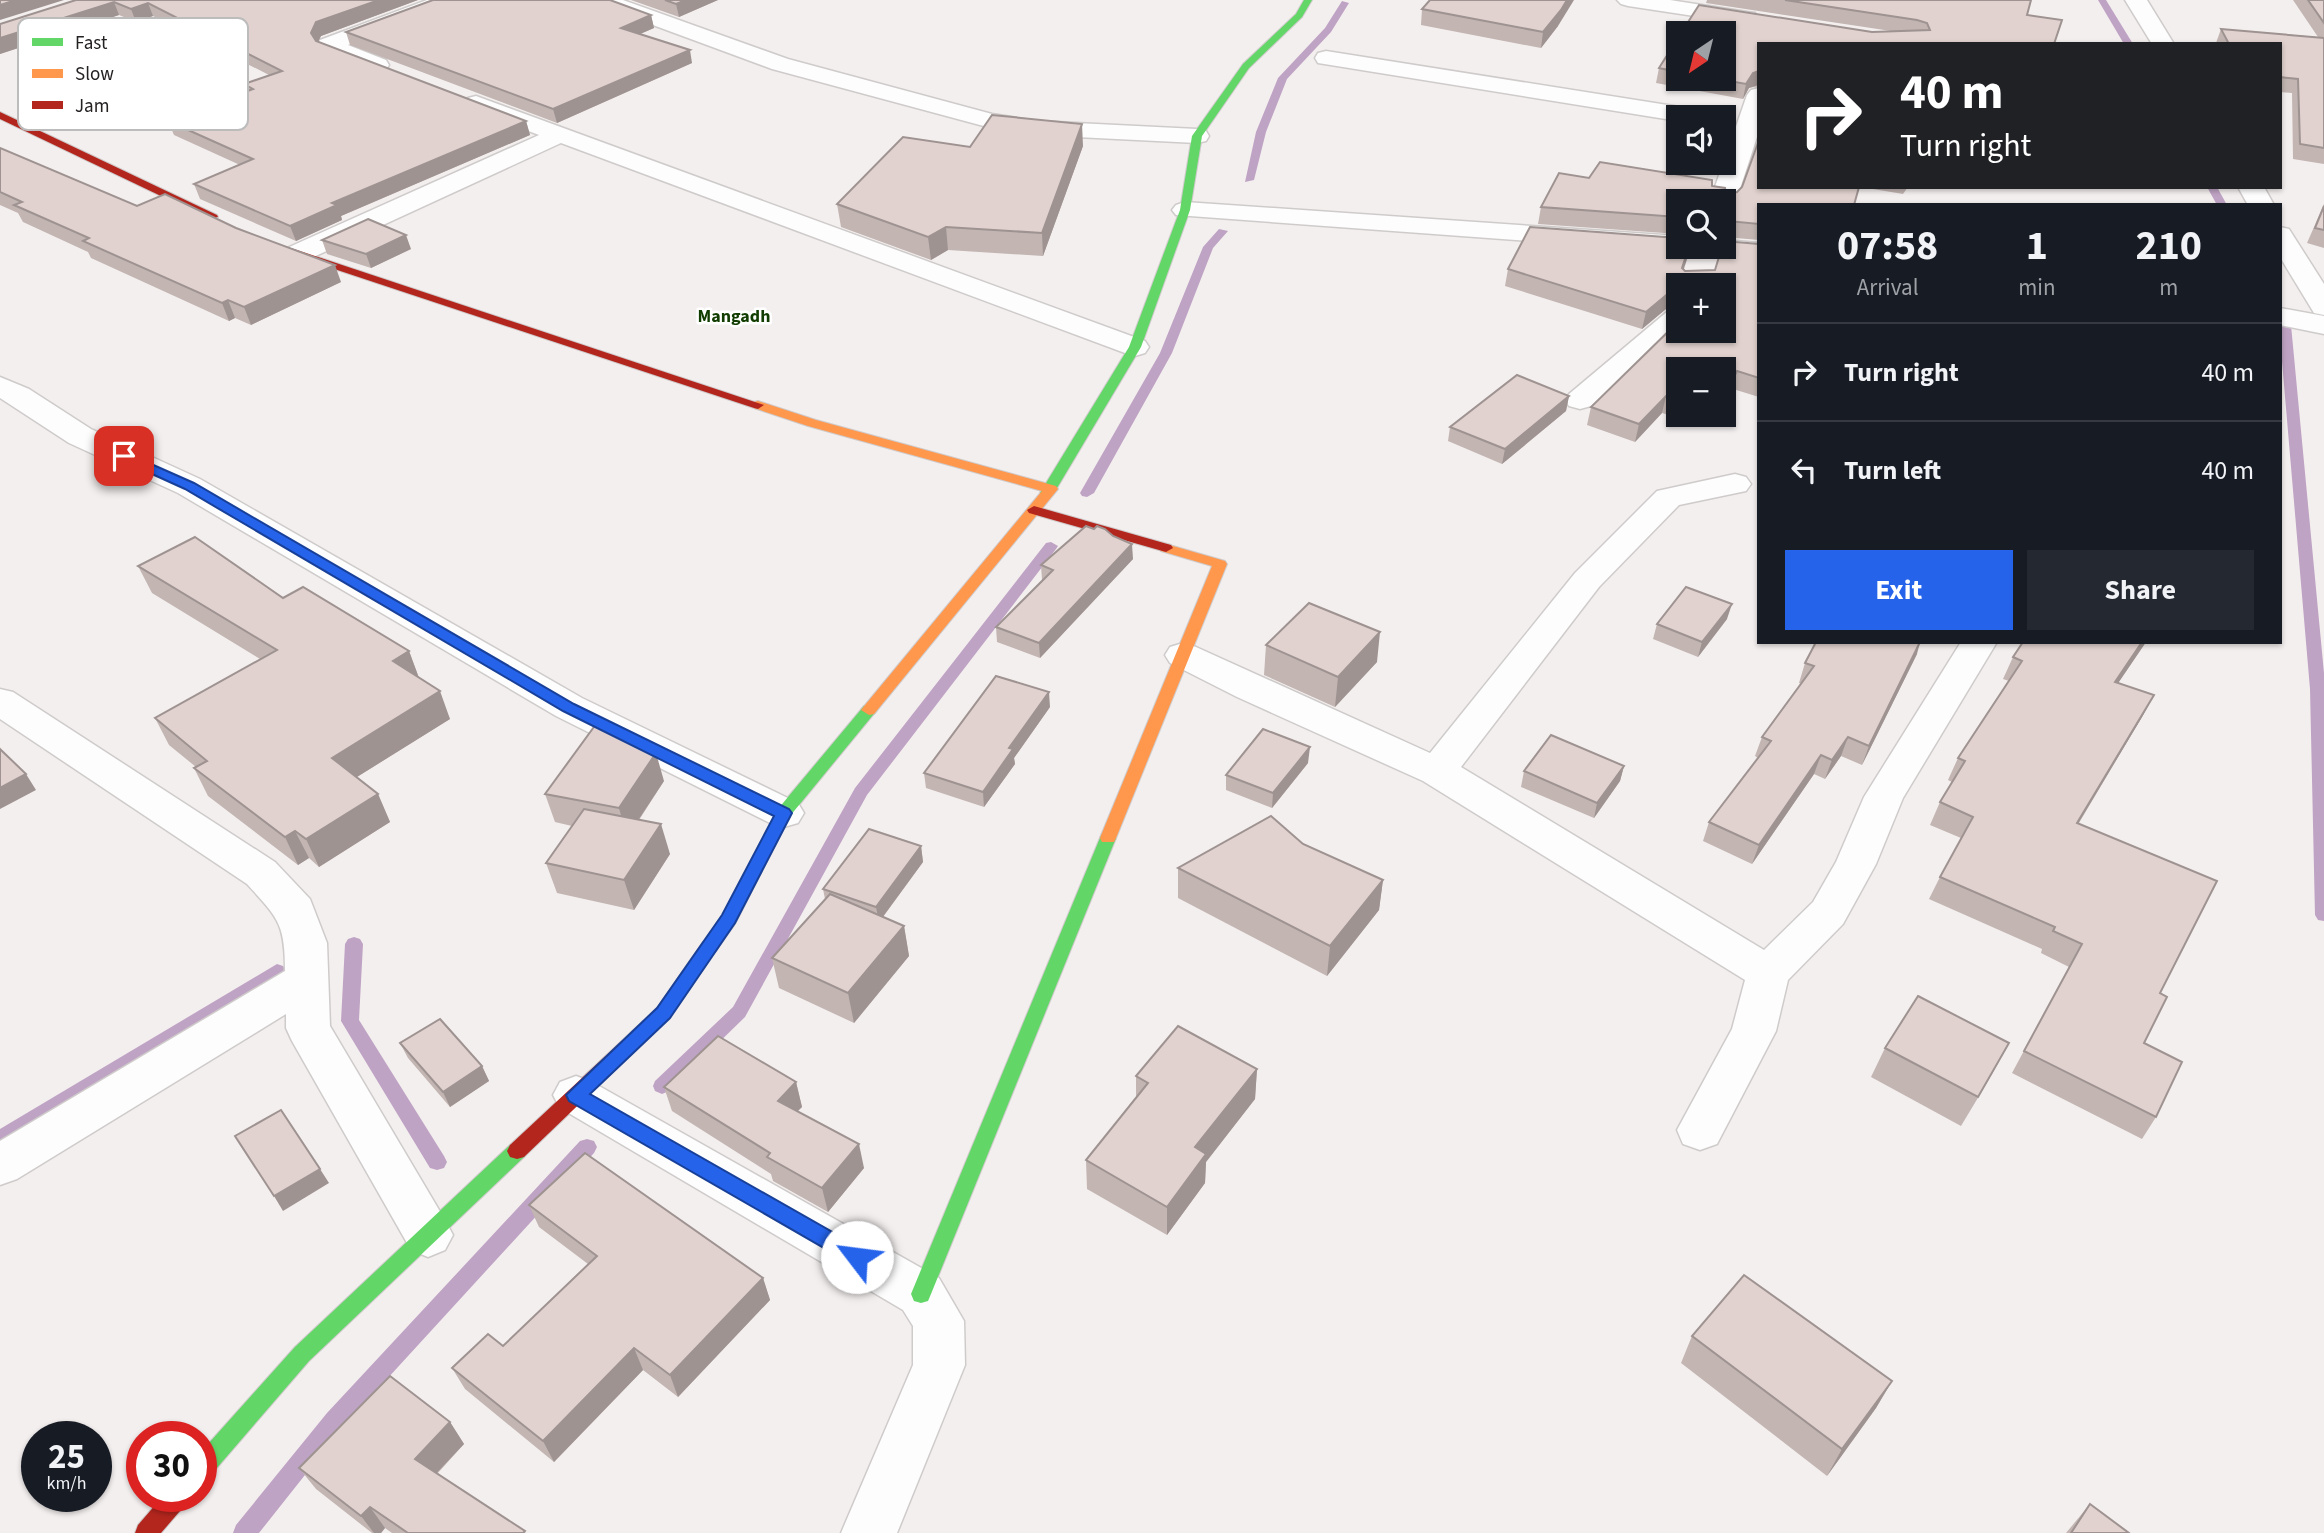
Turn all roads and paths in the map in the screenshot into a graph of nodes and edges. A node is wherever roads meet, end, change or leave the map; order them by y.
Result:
1 (446, 0) edge
2 (603, 0) edge
3 (1308, 0) edge
4 (1628, 0) edge
5 (2136, 0) edge
6 (1772, 22) edge
7 (2162, 42) edge
8 (1326, 58) dead end
9 (405, 76) edge
10 (456, 96) edge
11 (1757, 97) edge
12 (1666, 112) edge
13 (0, 115) edge
14 (1736, 123) edge
15 (18, 124) edge
16 (31, 130) edge
17 (558, 135) junction
18 (1198, 136) junction
19 (1185, 210) junction
20 (229, 225) edge
21 (2282, 239) edge
22 (1666, 243) edge
23 (1736, 249) edge
24 (286, 250) joint
25 (1757, 251) edge
26 (2324, 307) edge
27 (2282, 316) edge
28 (2324, 325) edge
29 (1666, 327) edge
30 (1135, 347) junction
31 (0, 386) edge
32 (1580, 400) dead end
33 (1735, 484) dead end
34 (1051, 489) junction
35 (1034, 510) junction
36 (1978, 644) edge
37 (1183, 655) junction
38 (0, 701) edge
39 (1437, 771) junction
40 (784, 813) junction
41 (1768, 973) junction
42 (306, 980) junction
43 (576, 1095) junction
44 (1700, 1130) dead end
45 (0, 1165) edge
46 (428, 1235) junction
47 (921, 1294) junction
48 (217, 1451) edge
49 (164, 1512) edge
50 (146, 1533) edge
51 (869, 1533) edge

1 - 9 street
2 - 18 street
3 - 18 street
4 - 6 street
5 - 7 street
8 - 12 street
10 - 17 street
11 - 14 street
13 - 15 street
16 - 20 street
17 - 24 street
17 - 30 street
18 - 19 street
19 - 22 street
19 - 30 street
21 - 26 street
23 - 25 street
24 - 34 street
27 - 28 street
29 - 32 street
30 - 34 street
31 - 40 street
33 - 39 street
34 - 35 street
35 - 37 street
35 - 40 street
36 - 41 street
37 - 39 street
37 - 47 street
38 - 42 street
39 - 41 street
40 - 43 street
41 - 44 street
42 - 45 street
42 - 46 street
43 - 46 street
43 - 47 street
46 - 48 street
47 - 51 street
49 - 50 street

